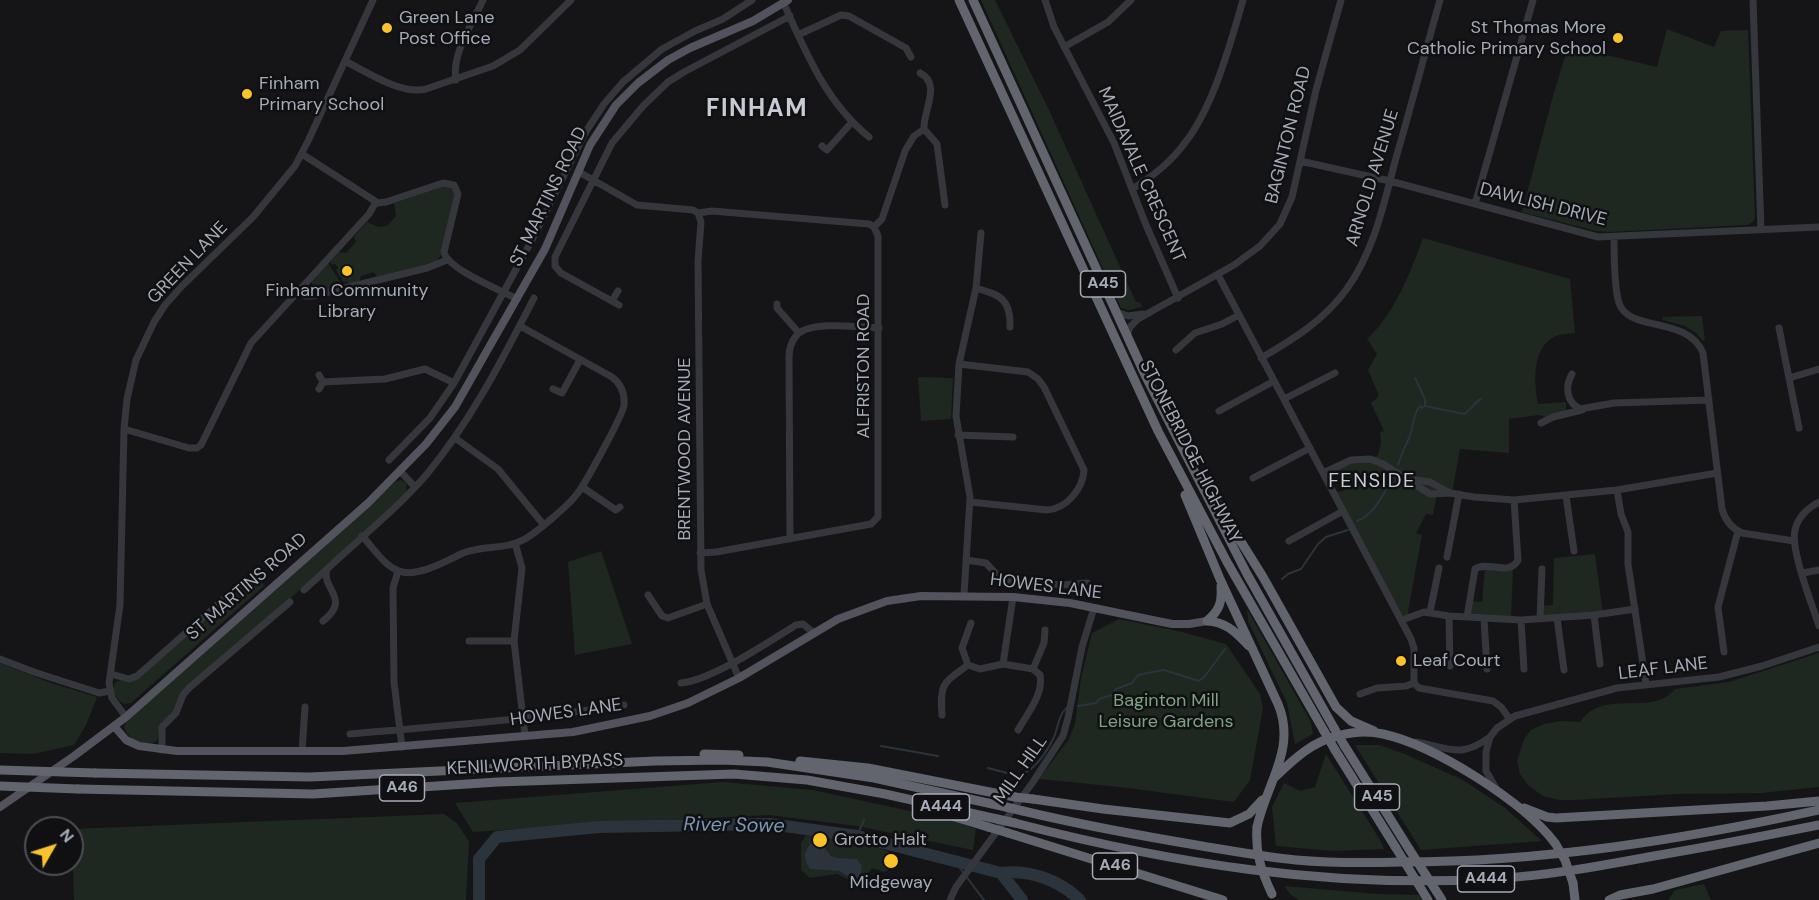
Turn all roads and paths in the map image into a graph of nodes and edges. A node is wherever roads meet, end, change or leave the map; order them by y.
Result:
1 (373, 0) edge
2 (483, 0) edge
3 (571, 0) edge
4 (752, 0) edge
5 (959, 0) edge
6 (973, 0) edge
7 (1045, 0) edge
8 (1131, 0) edge
9 (1243, 0) edge
10 (1341, 0) edge
11 (1440, 0) edge
12 (1533, 0) edge
13 (1752, 0) edge
14 (786, 2) edge
15 (790, 16) junction
16 (798, 35) junction
17 (1064, 47) junction
18 (911, 57) dead end
19 (345, 61) junction
20 (920, 73) dead end
21 (456, 80) junction
22 (852, 122) junction
23 (924, 129) junction
24 (869, 137) dead end
25 (822, 146) dead end
26 (302, 154) junction
27 (1300, 161) junction
28 (579, 172) junction
29 (594, 181) junction
30 (1390, 181) junction
31 (1132, 189) junction
32 (376, 202) junction
33 (1475, 204) junction
34 (945, 205) dead end
35 (698, 213) junction
36 (874, 227) junction
37 (1819, 227) edge
38 (1761, 230) junction
39 (981, 233) dead end
40 (1614, 237) junction
41 (447, 260) junction
42 (1218, 275) junction
43 (976, 288) junction
44 (299, 291) junction
45 (618, 291) dead end
46 (504, 292) junction
47 (517, 298) junction
48 (534, 298) dead end
49 (1179, 298) junction
50 (777, 304) dead end
51 (1115, 311) junction
52 (1146, 313) junction
53 (1239, 315) junction
54 (520, 326) junction
55 (1010, 327) dead end
56 (879, 328) junction
57 (1779, 328) dead end
58 (799, 333) junction
59 (1127, 336) junction
60 (1176, 350) dead end
61 (1262, 358) junction
62 (580, 360) junction
63 (959, 364) junction
64 (1819, 369) edge
65 (1335, 373) dead end
66 (1572, 374) dead end
67 (319, 375) dead end
68 (1789, 378) junction
69 (1274, 381) junction
70 (454, 383) junction
71 (553, 389) dead end
72 (1284, 399) junction
73 (1709, 400) junction
74 (1582, 410) junction
75 (1219, 411) dead end
76 (1541, 423) dead end
77 (1799, 428) dead end
78 (124, 429) junction
79 (958, 435) junction
80 (1013, 437) dead end
81 (455, 438) junction
82 (1310, 448) junction
83 (389, 460) dead end
84 (1177, 467) junction
85 (400, 471) junction
86 (1195, 473) junction
87 (1323, 473) junction
88 (1718, 473) junction
89 (1253, 478) dead end
90 (1409, 479) junction
91 (415, 487) junction
92 (582, 487) junction
93 (1617, 490) junction
94 (1456, 494) junction
95 (1566, 496) junction
96 (1515, 500) junction
97 (970, 502) junction
98 (1819, 502) edge
99 (620, 507) dead end
100 (1343, 511) junction
101 (543, 524) junction
102 (1738, 531) junction
103 (362, 537) junction
104 (790, 539) junction
105 (1289, 541) dead end
106 (1794, 541) junction
107 (515, 543) junction
108 (1574, 550) dead end
109 (700, 553) junction
110 (1447, 557) dead end
111 (966, 560) junction
112 (1439, 568) dead end
113 (327, 569) junction
114 (1542, 569) dead end
115 (1819, 570) edge
116 (398, 571) junction
117 (1803, 573) junction
118 (1220, 579) junction
119 (243, 583) dead end
120 (1087, 583) dead end
121 (304, 590) dead end
122 (648, 595) dead end
123 (964, 595) junction
124 (1012, 597) junction
125 (291, 602) dead end
126 (708, 604) junction
127 (1094, 608) junction
128 (1635, 609) junction
129 (1430, 612) junction
130 (1594, 615) junction
131 (1449, 616) junction
132 (1467, 617) junction
133 (1557, 618) junction
134 (1484, 619) junction
135 (1540, 619) junction
136 (1402, 620) junction
137 (1521, 620) junction
138 (323, 621) dead end
139 (1207, 621) junction
140 (971, 623) dead end
141 (1819, 626) edge
142 (1045, 630) dead end
143 (813, 633) junction
144 (466, 641) dead end
145 (514, 641) junction
146 (1819, 646) edge
147 (1255, 652) junction
148 (1724, 652) dead end
149 (0, 659) edge
150 (731, 663) junction
151 (1003, 664) junction
152 (1600, 664) dead end
153 (968, 665) junction
154 (1450, 666) dead end
155 (1034, 669) junction
156 (1487, 669) dead end
157 (1524, 669) dead end
158 (1564, 669) dead end
159 (111, 674) junction
160 (739, 678) junction
161 (681, 683) dead end
162 (1414, 683) junction
163 (1646, 684) junction
164 (110, 691) junction
165 (1360, 694) dead end
166 (624, 705) dead end
167 (305, 706) dead end
168 (942, 715) dead end
169 (126, 717) junction
170 (523, 718) junction
171 (1509, 718) junction
172 (114, 726) junction
173 (400, 729) junction
174 (1018, 730) dead end
175 (1378, 733) junction
176 (350, 734) dead end
177 (525, 736) junction
178 (1490, 737) junction
179 (1405, 740) junction
180 (402, 747) junction
181 (1340, 748) junction
182 (162, 750) junction
183 (302, 752) junction
184 (655, 761) junction
185 (0, 770) edge
186 (1272, 780) junction
187 (0, 786) edge
188 (885, 794) junction
189 (946, 794) joint
190 (1500, 795) junction
191 (1266, 796) junction
192 (1819, 801) edge
193 (1011, 802) junction
194 (1511, 802) junction
195 (1029, 805) junction
196 (0, 807) edge
197 (1819, 810) edge
198 (1819, 825) edge
199 (1819, 843) edge
200 (1274, 897) edge
201 (1627, 897) edge
202 (1577, 898) edge
203 (950, 900) edge
204 (1222, 900) edge
205 (1428, 900) edge
206 (1442, 900) edge
207 (1609, 900) edge

1 - 19 street, GREEN LANE
2 - 21 street
3 - 21 street
4 - 46 street, ST MARTINS ROAD
5 - 84 highway, STONEBRIDGE HIGHWAY / A45
6 - 51 highway, STONEBRIDGE HIGHWAY / A45
7 - 17 street, MAIDAVALE CRESCENT
8 - 17 street
9 - 31 street
10 - 27 street, BAGINTON ROAD
11 - 30 street, ARNOLD AVENUE
12 - 33 street
13 - 38 street
14 - 15 street
14 - 28 main road, ST MARTINS ROAD
15 - 16 street
15 - 29 street, ST MARTINS ROAD
16 - 18 street
16 - 22 street
17 - 31 street, MAIDAVALE CRESCENT
19 - 21 street
19 - 26 street, GREEN LANE
20 - 23 street
22 - 24 street
22 - 25 street
23 - 34 street
23 - 36 street
26 - 32 street
26 - 78 street, GREEN LANE
27 - 30 street, DAWLISH DRIVE
27 - 42 street, BAGINTON ROAD
28 - 29 street
28 - 47 main road, ST MARTINS ROAD
29 - 35 street
29 - 45 street, ST MARTINS ROAD
30 - 33 street, DAWLISH DRIVE
30 - 61 street, ARNOLD AVENUE
31 - 49 street, MAIDAVALE CRESCENT
32 - 41 street
32 - 44 street
33 - 40 street, DAWLISH DRIVE
35 - 36 street
35 - 109 street, BRENTWOOD AVENUE
36 - 56 street, ALFRISTON ROAD
37 - 38 street, DAWLISH DRIVE
38 - 40 street, DAWLISH DRIVE
39 - 43 street
40 - 73 street
41 - 44 street
41 - 46 street
42 - 49 street, BAGINTON ROAD
42 - 53 street
43 - 55 street
43 - 63 street
44 - 78 street
46 - 47 street
46 - 70 street, ST MARTINS ROAD
47 - 85 main road, ST MARTINS ROAD
48 - 54 street
49 - 52 street, BAGINTON ROAD
50 - 58 street
51 - 52 street, BAGINTON ROAD
51 - 59 highway, STONEBRIDGE HIGHWAY / A45
52 - 59 street, BAGINTON ROAD
53 - 60 street
53 - 61 street
54 - 62 street
54 - 81 street
56 - 58 street
56 - 104 street, ALFRISTON ROAD
57 - 68 street
58 - 104 street
59 - 86 highway, STONEBRIDGE HIGHWAY / A45
61 - 69 street
62 - 71 street
62 - 92 street
63 - 79 street
63 - 97 street
64 - 68 street
65 - 72 street
66 - 74 street
67 - 70 street
68 - 77 street
69 - 72 street
69 - 75 street
70 - 83 street, ST MARTINS ROAD
72 - 82 street
73 - 74 street
73 - 88 street
74 - 76 street
78 - 159 street, GREEN LANE
79 - 80 street
79 - 97 street
81 - 91 street
81 - 101 street
82 - 87 street
82 - 89 street
84 - 118 highway, A45
84 - 181 highway, STONEBRIDGE HIGHWAY / A45, bridge
85 - 91 street
85 - 169 main road, ST MARTINS ROAD
86 - 175 highway
86 - 181 highway, STONEBRIDGE HIGHWAY / A45, bridge
87 - 90 street
87 - 100 street
88 - 93 street
88 - 102 street
90 - 94 street
90 - 94 street
91 - 103 street
92 - 99 street
92 - 101 street
93 - 95 street
93 - 128 street
94 - 96 street
94 - 110 street
95 - 96 street
95 - 108 street
96 - 132 street
97 - 111 street
98 - 106 street
100 - 105 street
100 - 136 street
101 - 107 street
102 - 106 street
102 - 148 street
103 - 113 street
103 - 116 street
104 - 109 street, ALFRISTON ROAD
106 - 117 street
107 - 116 street
107 - 145 street
109 - 126 street, BRENTWOOD AVENUE
111 - 120 street
111 - 123 street
112 - 129 street
113 - 121 street
113 - 138 street
114 - 135 street
115 - 117 street
116 - 173 street
117 - 141 street
118 - 139 highway
118 - 147 highway, A45
119 - 159 street
122 - 126 street
123 - 124 main road, HOWES LANE
123 - 143 main road, HOWES LANE
124 - 127 main road, HOWES LANE
124 - 151 street
125 - 182 street
126 - 150 street, BRENTWOOD AVENUE
127 - 139 main road, HOWES LANE
127 - 203 street, MILL HILL
128 - 130 street
128 - 163 street
129 - 131 street
129 - 136 street
130 - 133 street
130 - 152 street
131 - 132 street
131 - 154 street
132 - 134 street
133 - 135 street
133 - 158 street
134 - 137 street
134 - 156 street
135 - 137 street
136 - 162 street
137 - 157 street
139 - 147 highway
140 - 153 street
142 - 155 street
143 - 150 street
143 - 160 main road, HOWES LANE
144 - 145 street
145 - 170 street
146 - 163 street, LEAF LANE
147 - 186 highway, A45
149 - 164 street
150 - 160 street, BRENTWOOD AVENUE
150 - 161 street
151 - 153 street
151 - 155 street
153 - 168 street
155 - 174 street
159 - 164 street, GREEN LANE
160 - 177 main road, HOWES LANE
162 - 165 street
162 - 171 street
163 - 171 street, LEAF LANE
164 - 169 street
166 - 170 street, HOWES LANE
167 - 183 street
169 - 172 main road, ST MARTINS ROAD
170 - 173 street, HOWES LANE
170 - 177 street
171 - 178 street, LEAF LANE
172 - 182 main road, HOWES LANE
172 - 196 main road, ST MARTINS ROAD
173 - 176 street, HOWES LANE
173 - 180 street
175 - 179 highway
175 - 186 highway
177 - 180 main road, HOWES LANE
178 - 179 street, LEAF LANE
178 - 190 street
179 - 190 highway
180 - 183 main road, HOWES LANE
181 - 205 highway, STONEBRIDGE HIGHWAY / A45, bridge
181 - 206 highway, STONEBRIDGE HIGHWAY / A45, bridge
182 - 183 main road, HOWES LANE
184 - 185 highway, KENILWORTH BYPASS / A46, bridge
184 - 189 highway, A46
184 - 193 highway, A46
186 - 191 highway
187 - 188 highway, KENILWORTH BYPASS / A46, bridge
188 - 198 highway, A444, bridge
188 - 204 highway, A46, bridge
189 - 193 highway, A444
190 - 194 highway
191 - 195 highway, A46
191 - 200 highway, bridge
192 - 194 highway
193 - 195 highway, A444, bridge
193 - 195 highway, A46, bridge
194 - 202 highway, bridge
195 - 197 highway, A444
199 - 201 highway
201 - 207 highway

